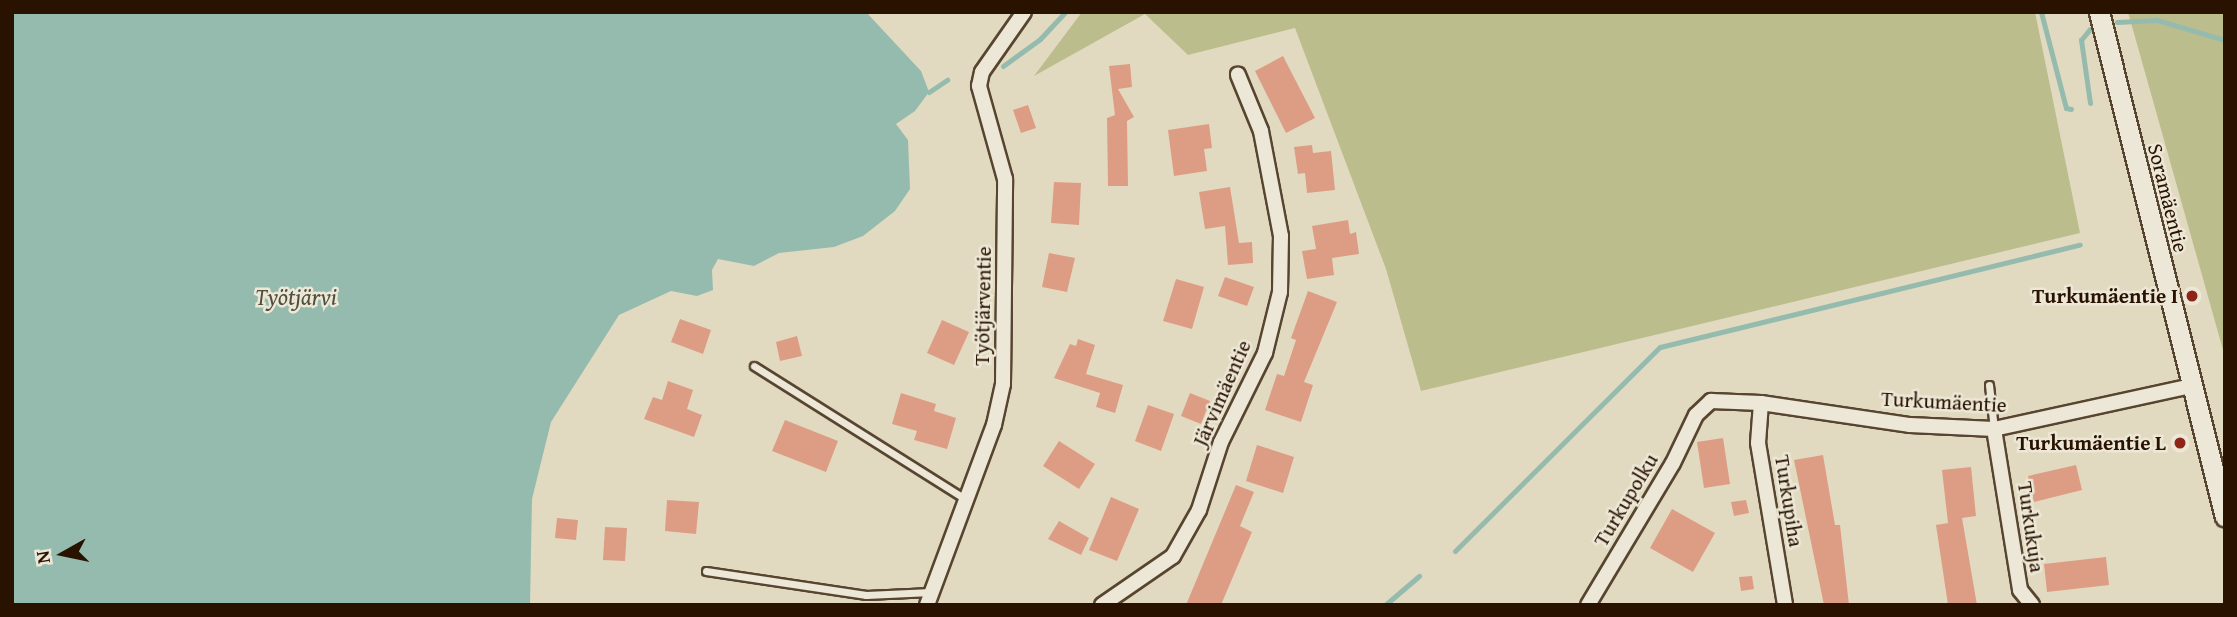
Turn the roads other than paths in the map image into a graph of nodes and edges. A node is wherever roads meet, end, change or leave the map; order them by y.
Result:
1 (1024, 12) edge
2 (2099, 12) edge
3 (1238, 75) dead end
4 (754, 366) dead end
5 (1989, 385) dead end
6 (2192, 386) junction
7 (1761, 403) junction
8 (1696, 415) joint
9 (1994, 429) junction
10 (968, 500) junction
11 (2225, 517) edge
12 (706, 570) dead end
13 (2020, 590) junction
14 (930, 598) edge
15 (1102, 605) edge
16 (1588, 605) edge
17 (1785, 605) edge
18 (2011, 605) edge
19 (2032, 605) edge

1 - 10 street, Työtjärventie
2 - 6 street, Soramäentie
3 - 15 street, Järvimäentie
4 - 10 lane
5 - 9 lane
6 - 9 street, Turkumäentie
6 - 11 street, Soramäentie
7 - 8 street, Turkumäentie
7 - 9 street, Turkumäentie
7 - 17 street, Turkupiha
8 - 16 street, Turkupolku
9 - 13 street, Turkukuja
10 - 14 street, Työtjärventie
12 - 14 lane
13 - 18 street, Turkukuja
13 - 19 street, Turkukuja

